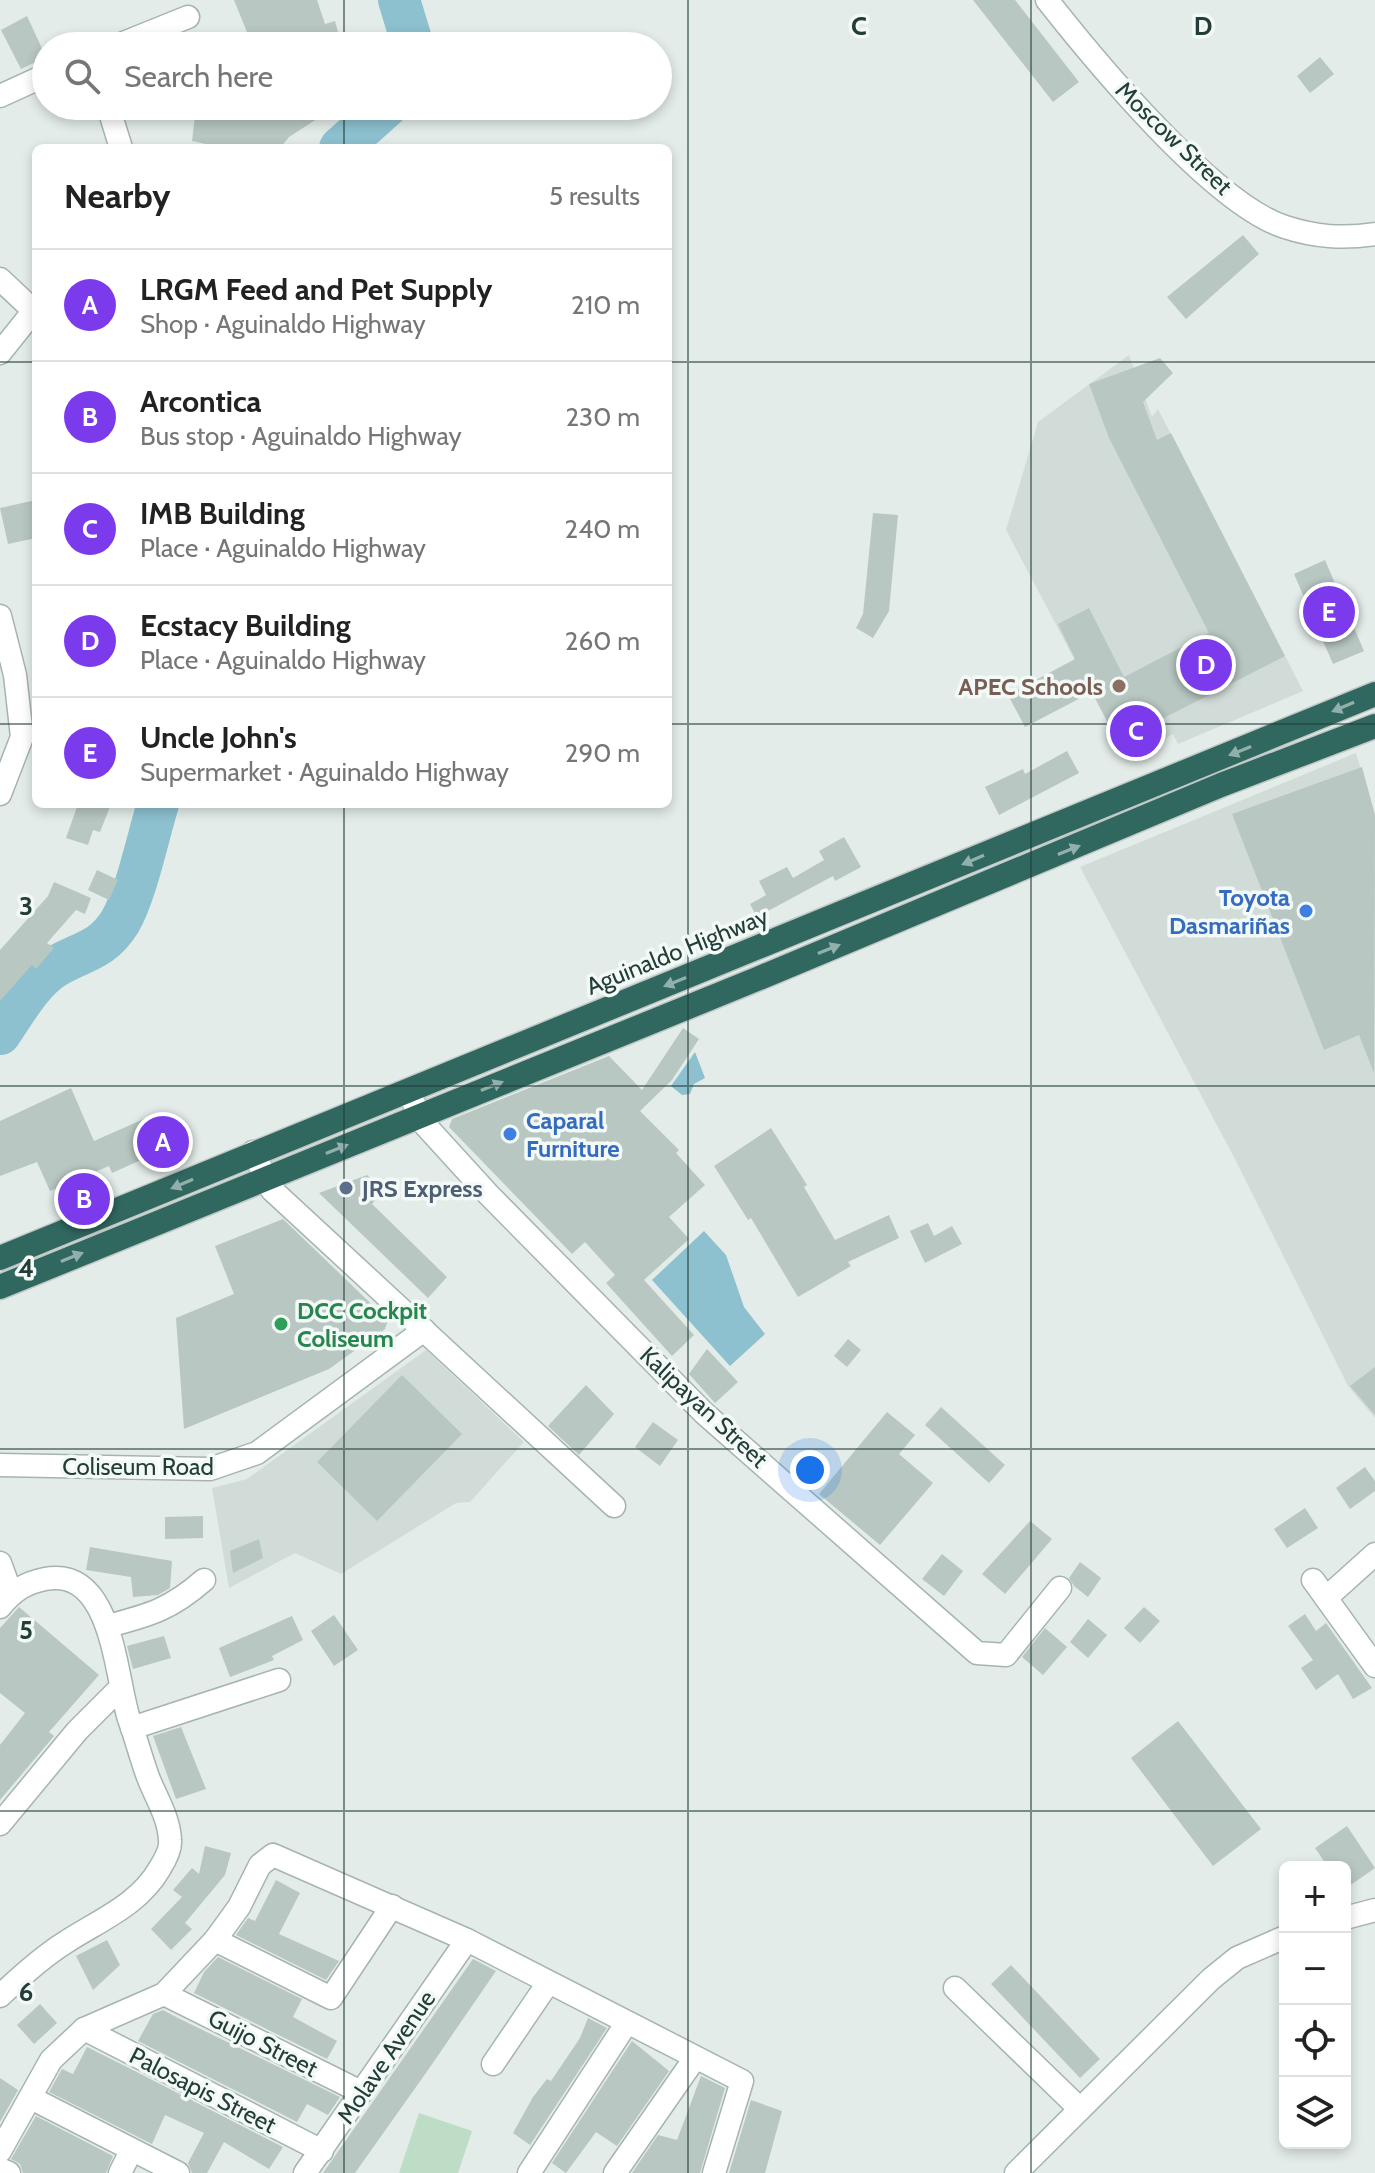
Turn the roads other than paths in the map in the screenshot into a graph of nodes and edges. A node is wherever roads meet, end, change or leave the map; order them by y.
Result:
1 (1047, 0) edge
2 (188, 17) dead end
3 (151, 32) edge
4 (32, 81) edge
5 (0, 96) edge
6 (112, 120) edge
7 (120, 144) edge
8 (1375, 234) edge
9 (0, 279) edge
10 (32, 307) edge
11 (32, 314) edge
12 (0, 353) edge
13 (0, 616) edge
14 (1375, 694) edge
15 (1375, 726) edge
16 (0, 794) edge
17 (408, 1092) junction
18 (420, 1115) junction
19 (253, 1152) junction
20 (264, 1179) junction
21 (0, 1258) edge
22 (0, 1287) edge
23 (424, 1330) junction
24 (0, 1465) edge
25 (614, 1506) dead end
26 (1375, 1554) edge
27 (0, 1563) edge
28 (204, 1580) dead end
29 (1060, 1588) dead end
30 (5, 1600) edge
31 (108, 1626) junction
32 (1375, 1666) edge
33 (279, 1680) dead end
34 (119, 1689) junction
35 (132, 1728) junction
36 (0, 1824) edge
37 (392, 1906) junction
38 (1375, 1910) edge
39 (1351, 1916) edge
40 (215, 1940) junction
41 (467, 1940) junction
42 (1279, 1940) edge
43 (548, 1983) junction
44 (955, 1988) dead end
45 (164, 1994) junction
46 (0, 1996) edge
47 (626, 2024) junction
48 (84, 2029) junction
49 (695, 2058) junction
50 (493, 2064) dead end
51 (361, 2092) junction
52 (31, 2098) junction
53 (1080, 2109) junction
54 (0, 2151) edge
55 (131, 2151) junction
56 (322, 2151) junction
57 (0, 2169) edge
58 (9, 2173) edge
59 (120, 2173) edge
60 (178, 2173) edge
61 (305, 2173) edge
62 (529, 2173) edge
63 (615, 2173) edge
64 (714, 2173) edge
65 (1016, 2173) edge

1 - 8 street, Moscow Street
2 - 3 street
4 - 5 street
6 - 7 street
9 - 10 street
11 - 12 street
13 - 16 street
14 -> 17 highway, Aguinaldo Highway
18 -> 15 highway
17 - 18 street, Kalipayan Street
17 - 19 highway, Aguinaldo Highway
20 -> 18 highway
18 - 29 street, Kalipayan Street
19 - 20 street
19 -> 21 highway, Aguinaldo Highway
22 -> 20 highway
20 - 23 street
23 - 24 street, Coliseum Road
23 - 25 street
26 - 32 street
27 - 30 street
28 - 31 street
30 - 31 street
31 - 34 street
33 - 35 street
34 - 35 street
34 - 36 street
35 - 46 street
37 - 40 street
37 - 40 street
37 - 41 street
38 - 39 street
40 - 45 street
41 - 43 street
41 - 51 street, Molave Avenue
42 - 53 street
43 - 47 street
43 - 50 street
44 - 53 street
45 - 48 street
45 - 51 street, Guijo Street
47 - 49 street
47 - 62 street
48 - 52 street
48 - 56 street, Palosapis Street
49 - 63 street
49 - 64 street
51 - 56 street, Molave Avenue
52 - 54 street
52 - 55 street
53 - 65 street
55 - 59 street
55 - 60 street
56 - 61 street, Molave Avenue
57 - 58 street

